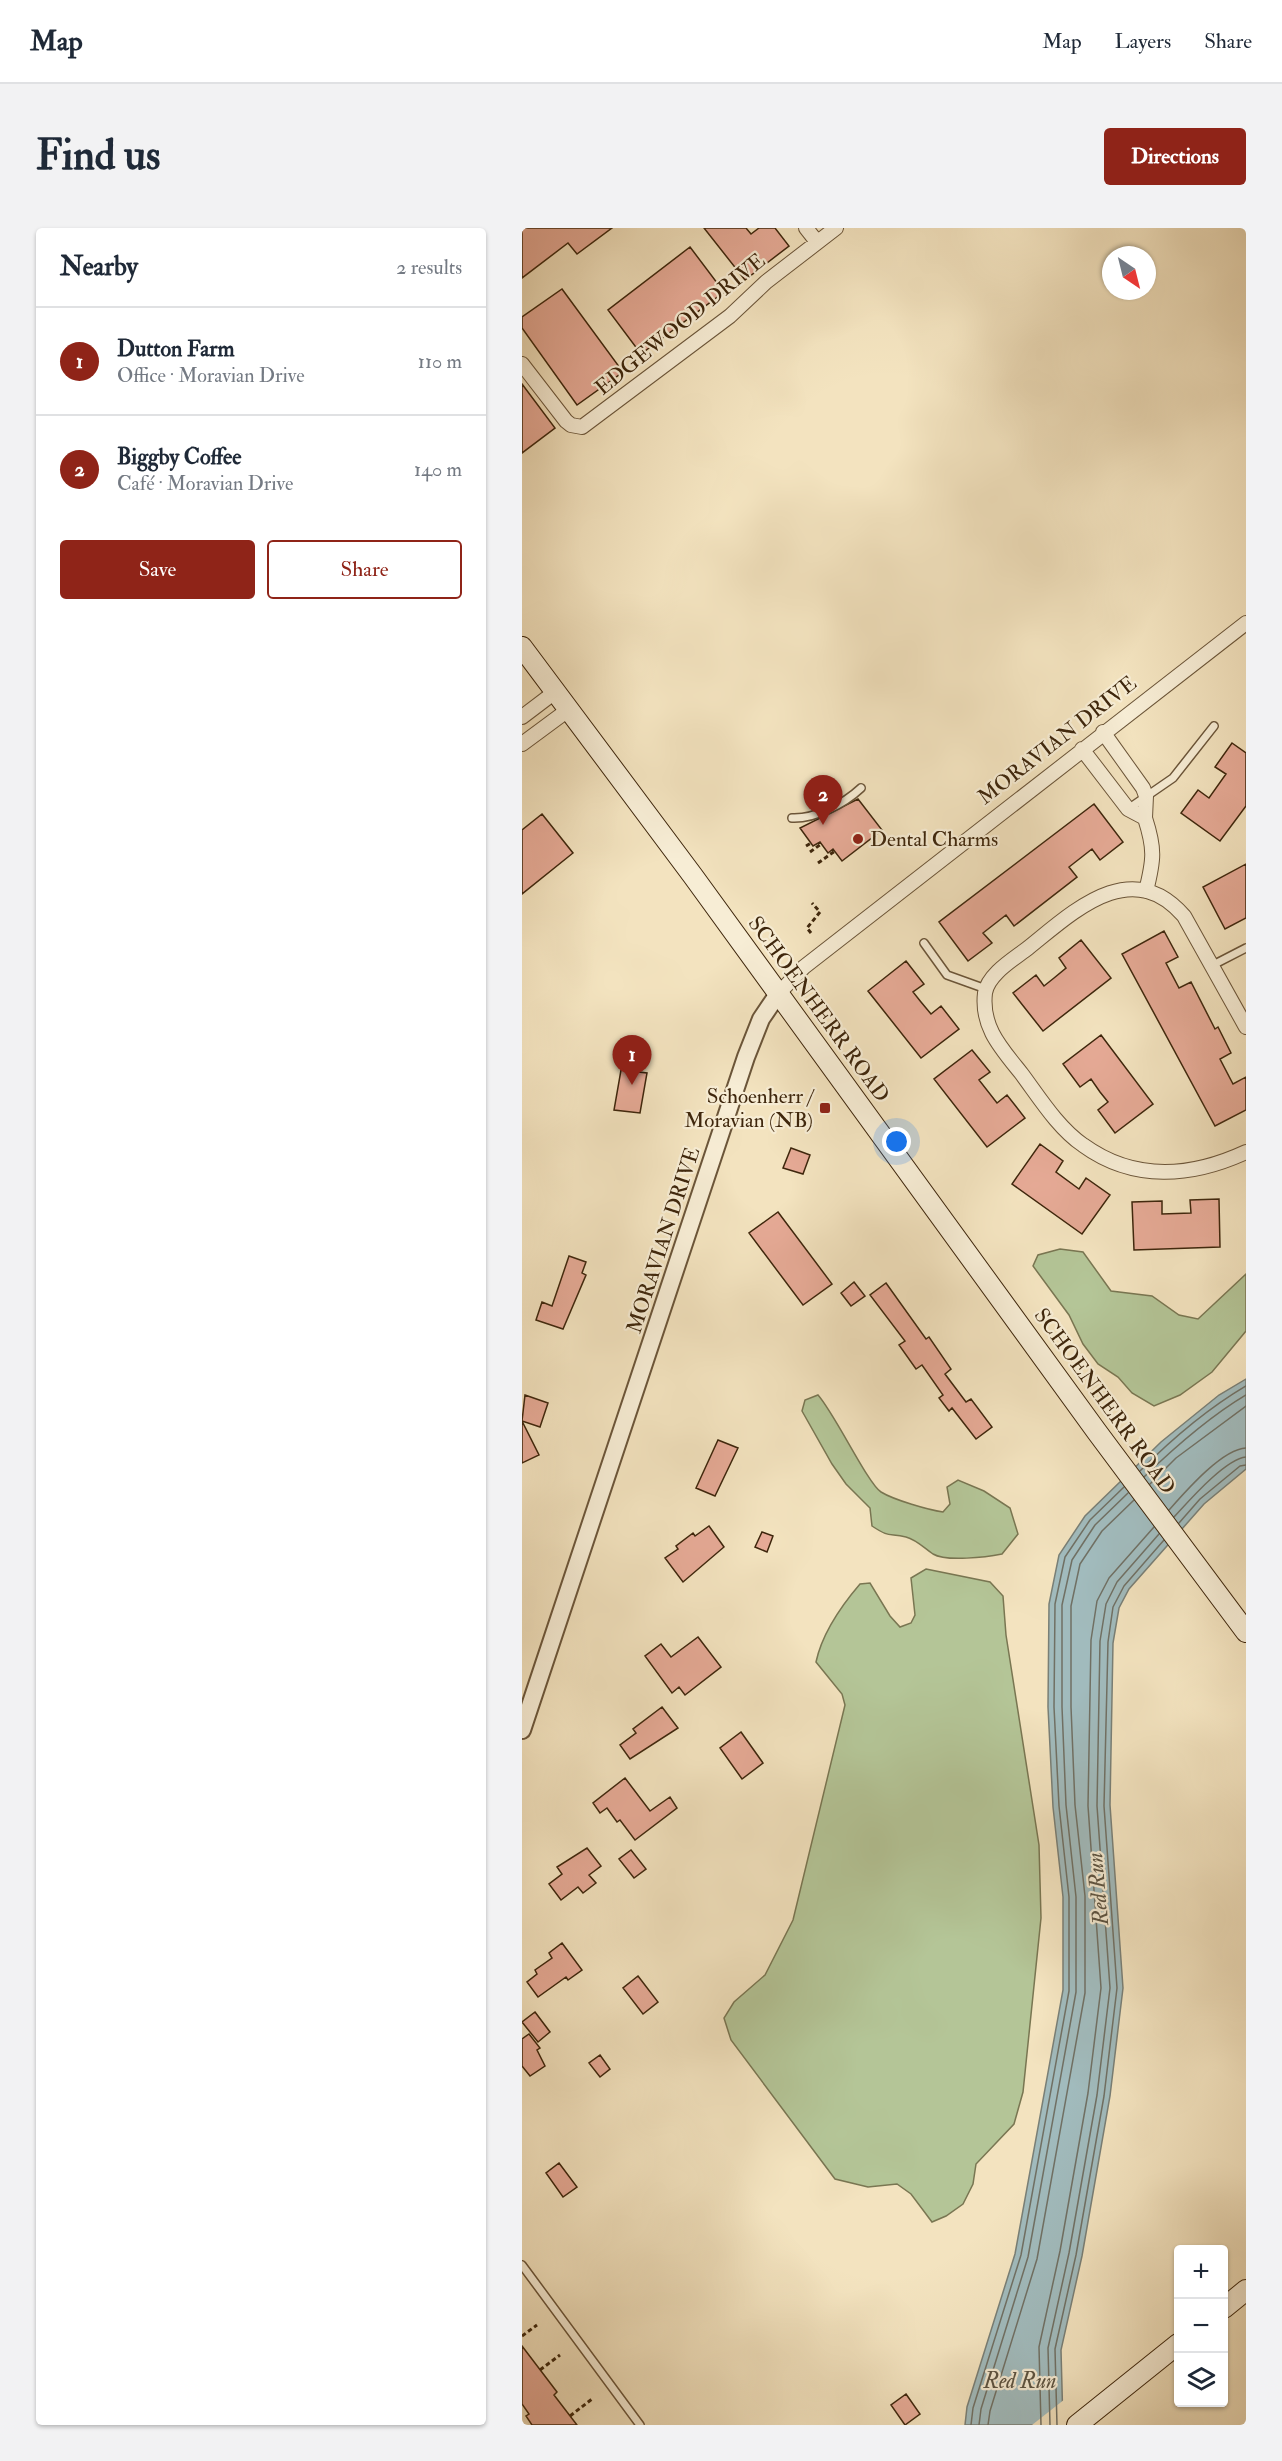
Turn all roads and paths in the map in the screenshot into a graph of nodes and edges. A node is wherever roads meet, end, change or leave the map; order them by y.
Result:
1 (806, 228) edge
2 (836, 228) edge
3 (817, 242) junction
4 (522, 364) edge
5 (1246, 623) edge
6 (522, 647) edge
7 (555, 692) junction
8 (568, 710) junction
9 (522, 717) edge
10 (1214, 726) dead end
11 (1103, 732) junction
12 (522, 744) edge
13 (1082, 748) junction
14 (861, 788) dead end
15 (1146, 796) junction
16 (1128, 808) junction
17 (792, 818) dead end
18 (1145, 818) junction
19 (811, 843) dead end
20 (821, 844) dead end
21 (806, 846) dead end
22 (835, 851) dead end
23 (810, 852) dead end
24 (818, 864) dead end
25 (1146, 891) junction
26 (812, 903) dead end
27 (811, 933) dead end
28 (924, 943) dead end
29 (1246, 948) edge
30 (1213, 965) junction
31 (986, 989) junction
32 (778, 994) junction
33 (1246, 1027) edge
34 (1246, 1152) edge
35 (1246, 1632) edge
36 (522, 1730) edge
37 (522, 2265) edge
38 (1246, 2290) edge
39 (1228, 2305) edge
40 (537, 2325) dead end
41 (522, 2336) edge
42 (1174, 2348) edge
43 (560, 2355) dead end
44 (540, 2370) dead end
45 (592, 2399) dead end
46 (570, 2416) dead end
47 (640, 2425) edge
48 (1077, 2425) edge

1 - 3 street
2 - 3 street, EDGEWOOD DRIVE
3 - 4 street, EDGEWOOD DRIVE
5 - 11 street, MORAVIAN DRIVE
6 - 7 main road, SCHOENHERR ROAD
7 - 8 main road, SCHOENHERR ROAD
7 - 9 street
8 - 12 street
8 - 32 main road, SCHOENHERR ROAD
10 - 15 lane
11 - 13 street, MORAVIAN DRIVE
11 - 15 street
13 - 16 street
13 - 32 street, MORAVIAN DRIVE
14 - 17 lane
15 - 16 lane
15 - 18 street
16 - 18 street
18 - 25 street
19 - 21 path
20 - 23 path
22 - 24 path
25 - 30 street
25 - 31 street
26 - 27 path
28 - 31 lane
29 - 30 lane
30 - 33 street
31 - 34 street
32 - 35 main road, SCHOENHERR ROAD
32 - 36 street, MORAVIAN DRIVE
37 - 47 lane
38 - 39 main road
40 - 41 path
42 - 48 main road
43 - 44 path
45 - 46 path

